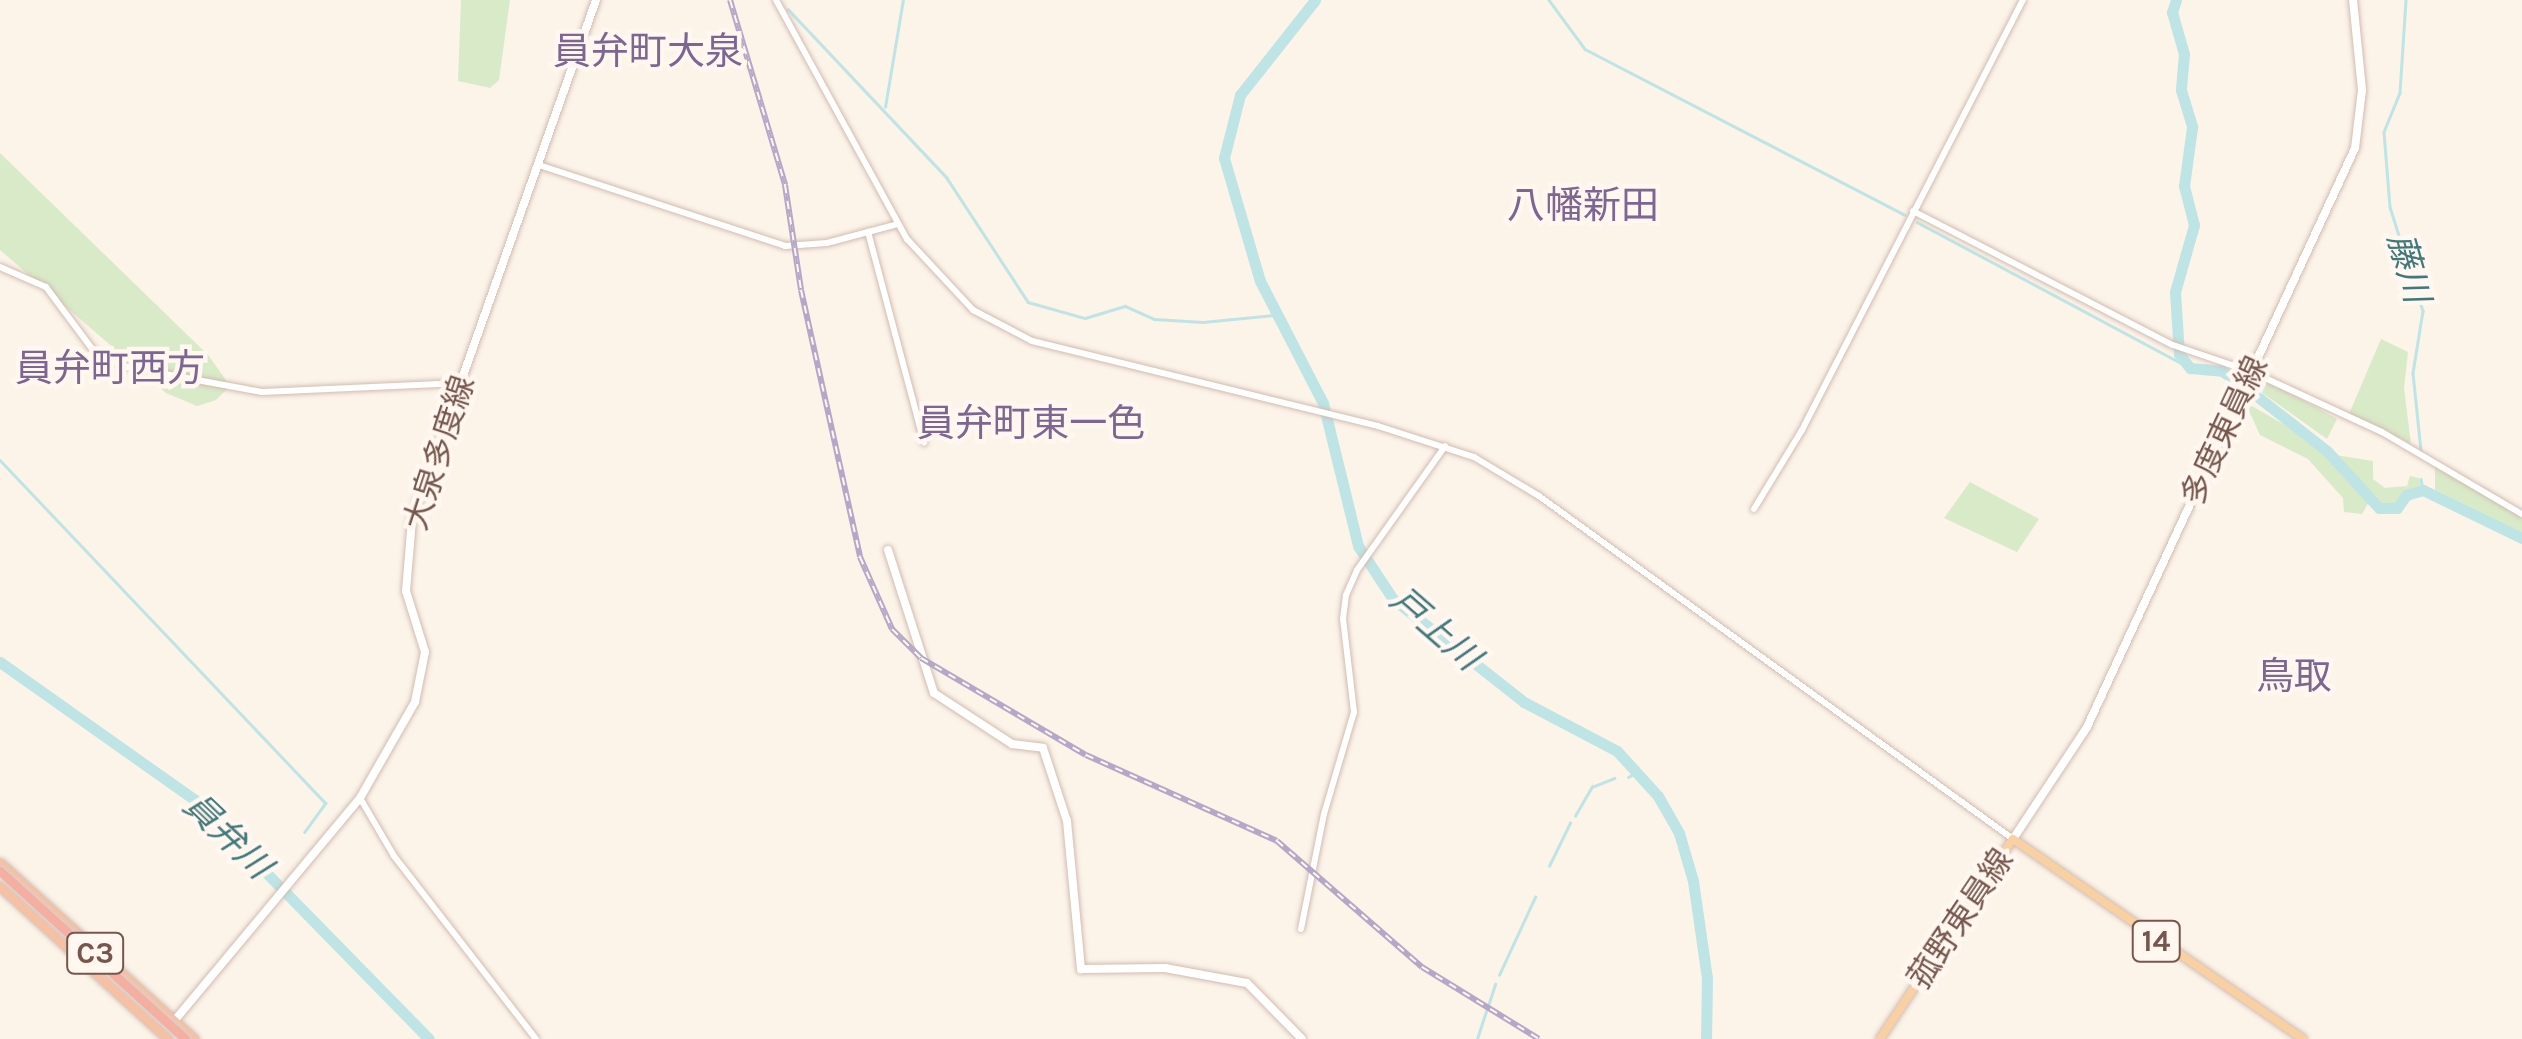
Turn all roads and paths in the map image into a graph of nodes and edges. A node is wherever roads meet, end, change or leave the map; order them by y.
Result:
1 (596, 0) edge
2 (776, 0) edge
3 (2023, 0) edge
4 (2352, 0) edge
5 (542, 166) junction
6 (1913, 211) junction
7 (898, 224) junction
8 (868, 232) junction
9 (0, 268) edge
10 (2251, 376) junction
11 (462, 383) junction
12 (924, 444) dead end
13 (1445, 446) junction
14 (1754, 509) dead end
15 (2522, 514) edge
16 (888, 550) dead end
17 (360, 798) junction
18 (2013, 839) junction
19 (0, 862) edge
20 (0, 870) edge
21 (0, 886) edge
22 (1301, 928) dead end
23 (175, 1020) junction
24 (164, 1038) edge
25 (186, 1039) edge
26 (194, 1039) edge
27 (536, 1039) edge
28 (1302, 1039) edge
29 (1880, 1039) edge
30 (2302, 1039) edge

1 - 5 main road, 大泉多度線
2 - 7 street
3 - 6 street
4 - 10 main road, 多度東員線
5 - 8 street
5 - 11 main road, 大泉多度線
6 - 10 street
6 - 14 street
7 - 8 street
7 - 13 street
8 - 12 street
9 - 11 street
10 - 15 street
10 - 18 main road, 多度東員線
11 - 17 main road, 大泉多度線
13 - 18 street
13 - 22 street
16 - 28 main road
17 - 23 main road, 大泉多度線
17 - 27 street
18 - 29 main road, 菰野東員線
18 - 30 main road, 菰野東員線 / 14
19 - 23 highway
20 - 25 highway, C3, bridge
21 - 24 highway
23 - 24 main road
23 - 26 highway

